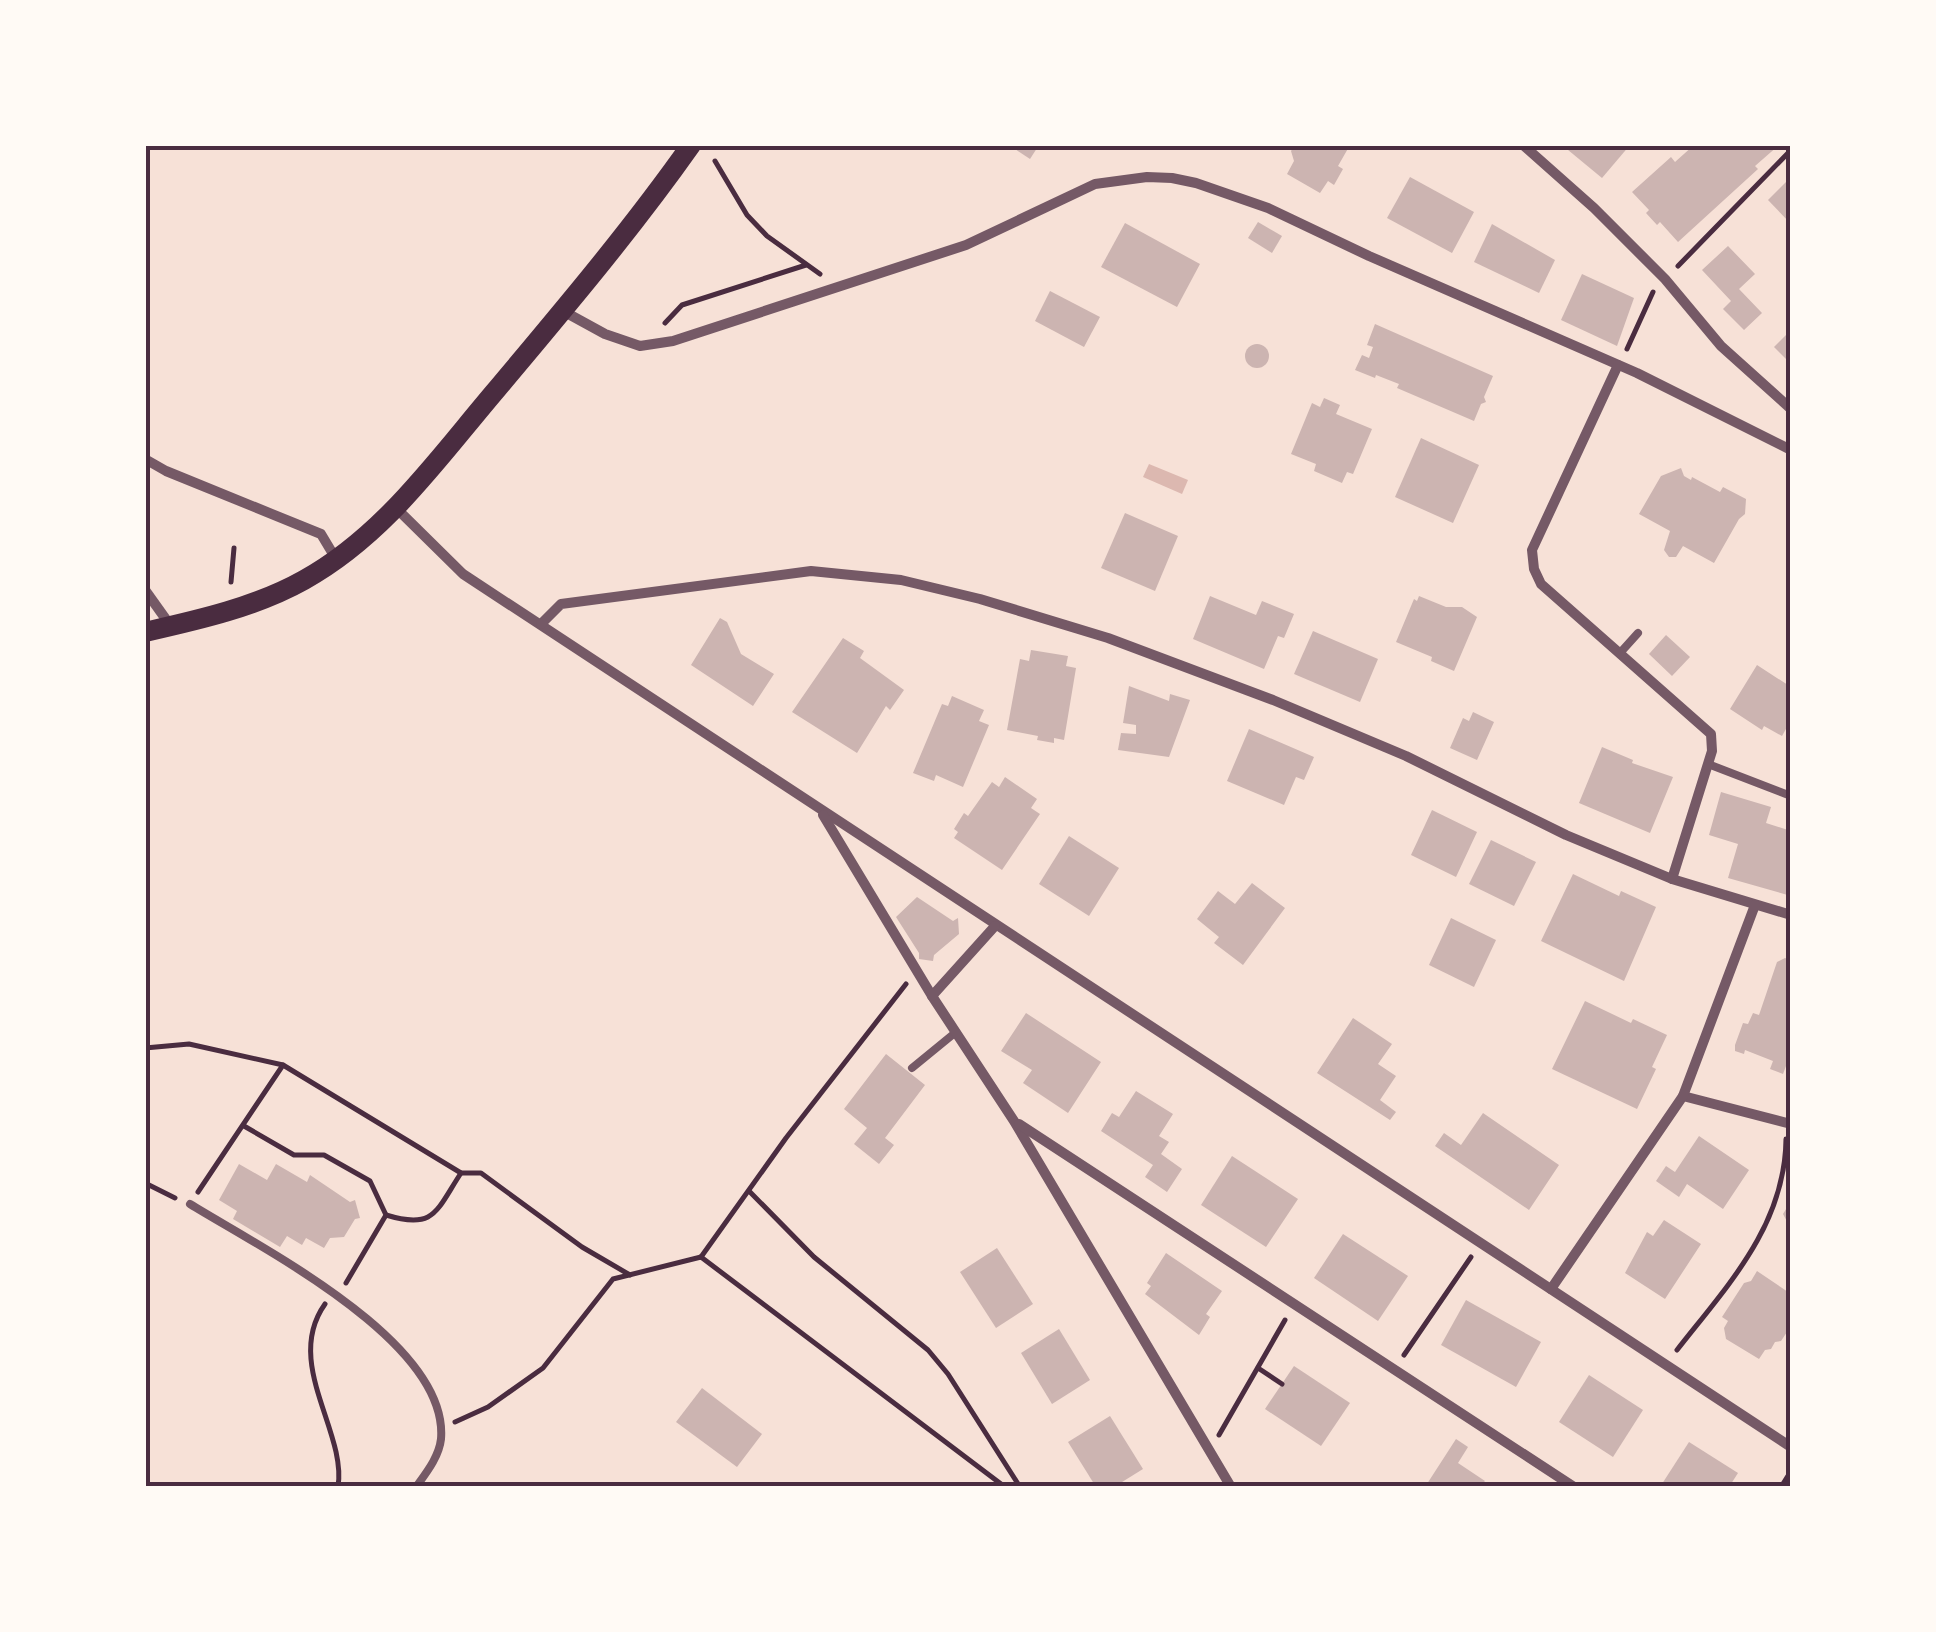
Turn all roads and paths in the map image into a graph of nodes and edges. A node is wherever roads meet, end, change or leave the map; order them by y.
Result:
1 (691, 145) edge
2 (1523, 145) edge
3 (1791, 150) edge
4 (715, 161) dead end
5 (807, 264) junction
6 (822, 275) dead end
7 (1665, 279) junction
8 (562, 311) junction
9 (663, 325) dead end
10 (1626, 347) dead end
11 (1618, 365) junction
12 (1791, 409) edge
13 (1791, 450) edge
14 (145, 459) edge
15 (396, 508) junction
16 (234, 548) dead end
17 (336, 559) junction
18 (231, 582) dead end
19 (145, 590) edge
20 (541, 624) junction
21 (170, 626) junction
22 (145, 632) edge
23 (1638, 633) dead end
24 (1620, 653) junction
25 (1708, 764) junction
26 (1791, 796) edge
27 (820, 810) junction
28 (1672, 880) junction
29 (1755, 906) junction
30 (1791, 914) edge
31 (995, 926) junction
32 (900, 992) dead end
33 (932, 996) junction
34 (956, 1032) junction
35 (145, 1048) edge
36 (283, 1065) junction
37 (912, 1068) dead end
38 (1682, 1096) junction
39 (1014, 1121) junction
40 (1789, 1124) edge
41 (244, 1126) junction
42 (461, 1173) junction
43 (145, 1183) edge
44 (750, 1192) junction
45 (190, 1204) junction
46 (386, 1216) junction
47 (1472, 1254) dead end
48 (701, 1258) junction
49 (630, 1276) junction
50 (1551, 1289) junction
51 (338, 1296) junction
52 (1294, 1304) junction
53 (1404, 1356) dead end
54 (1665, 1364) junction
55 (1258, 1368) junction
56 (1282, 1384) dead end
57 (439, 1429) junction
58 (1218, 1435) dead end
59 (1791, 1447) edge
60 (1791, 1471) edge
61 (338, 1487) edge
62 (416, 1487) edge
63 (1006, 1487) edge
64 (1020, 1487) edge
65 (1231, 1487) edge
66 (1574, 1487) edge
67 (1780, 1487) edge

1 - 8 main road
2 - 7 street
3 - 7 path
4 - 5 path
5 - 6 path
5 - 9 path
7 - 10 path
7 - 12 street
8 - 11 street
8 - 15 main road
11 - 13 street
11 - 24 street
14 - 17 street
15 - 17 main road
15 - 20 street
16 - 18 path
17 - 21 main road
19 - 21 street
20 - 27 street
20 - 28 street
21 - 22 main road
23 - 24 lane
24 - 25 street
25 - 26 lane
25 - 28 street
27 - 31 street
27 - 33 street
28 - 29 street
29 - 30 street
29 - 38 street
31 - 33 street
31 - 50 street
32 - 44 path
33 - 34 street
34 - 37 lane
34 - 39 street
35 - 36 path
36 - 41 path
36 - 42 path
38 - 40 street
38 - 50 street
39 - 52 street
39 - 65 street
40 - 54 path
41 - 45 path
41 - 46 path
42 - 46 path
42 - 49 path
43 - 45 path
44 - 48 path
44 - 64 path
45 - 51 lane
46 - 51 path
47 - 53 path
48 - 49 path
48 - 63 path
49 - 57 path
50 - 54 street
51 - 57 lane
51 - 61 path
52 - 55 path
52 - 66 street
54 - 59 street
55 - 56 path
55 - 58 path
57 - 62 lane
60 - 67 path

